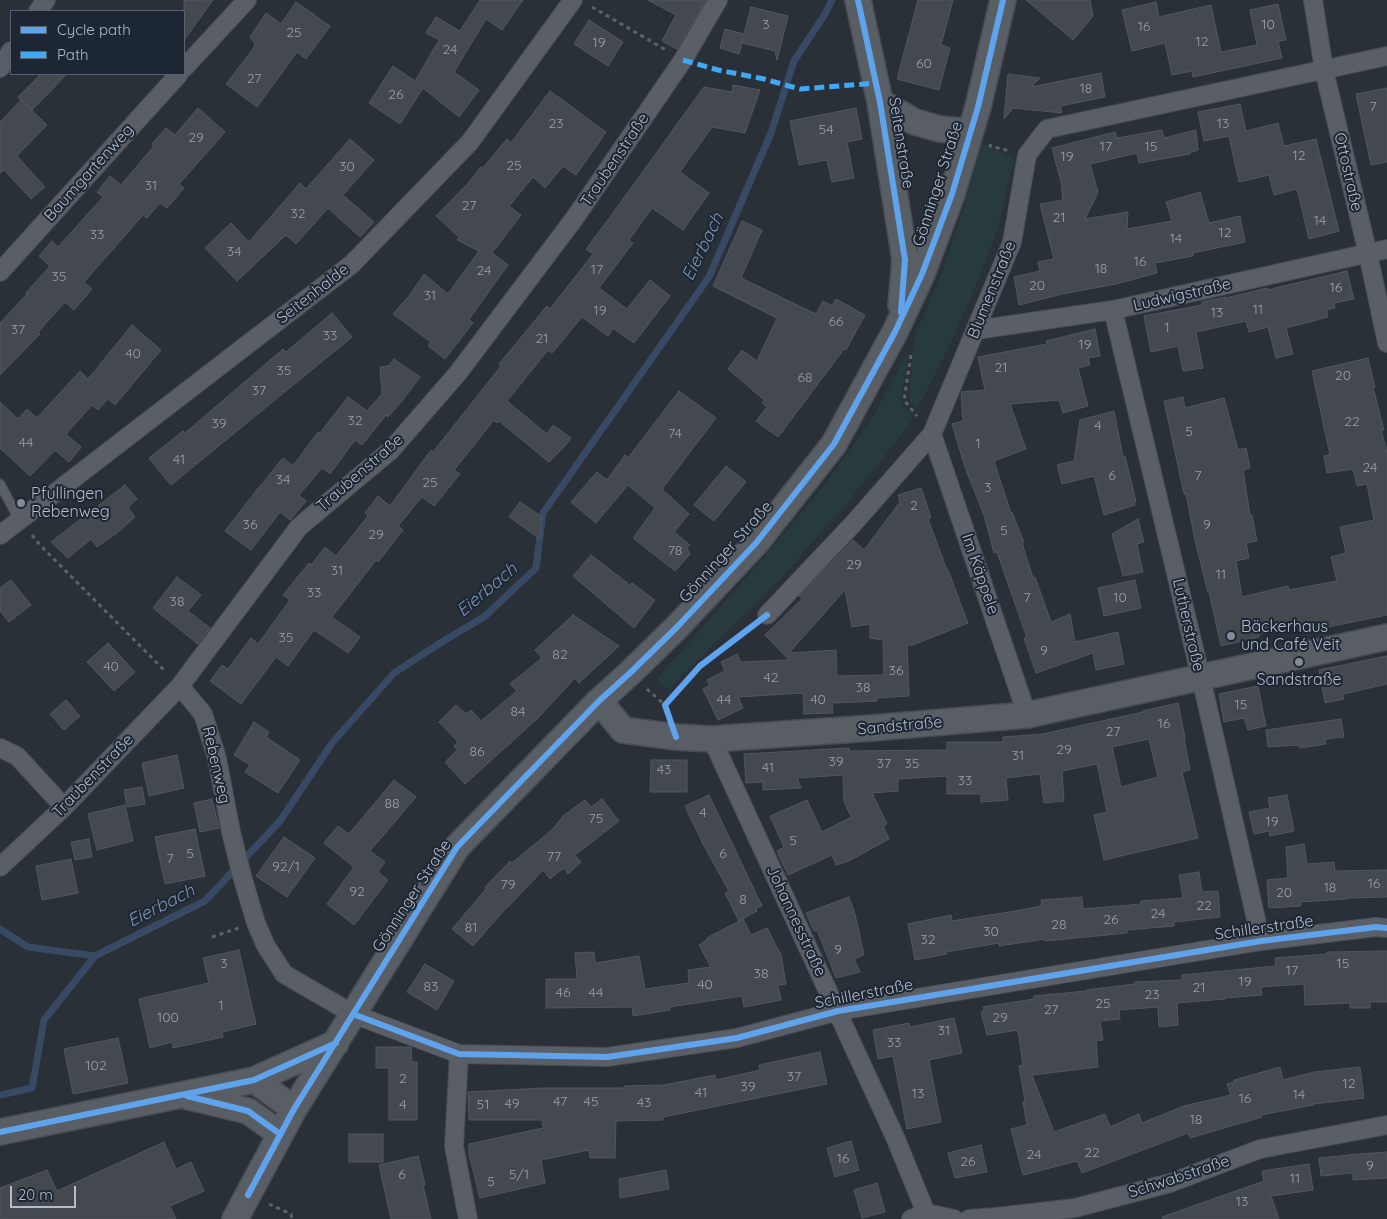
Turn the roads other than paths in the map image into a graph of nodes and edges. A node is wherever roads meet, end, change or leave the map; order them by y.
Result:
1 (247, 0) edge
2 (718, 0) edge
3 (1002, 0) edge
4 (1313, 0) edge
5 (581, 2) edge
6 (860, 8) edge
7 (10, 53) edge
8 (1387, 56) edge
9 (185, 67) edge
10 (0, 68) edge
11 (1324, 70) junction
12 (177, 75) edge
13 (880, 102) junction
14 (982, 135) junction
15 (1387, 249) edge
16 (1368, 254) junction
17 (0, 272) edge
18 (1113, 310) junction
19 (900, 322) junction
20 (976, 330) junction
21 (1387, 342) edge
22 (932, 434) junction
23 (0, 484) edge
24 (19, 519) junction
25 (0, 535) edge
26 (767, 615) dead end
27 (1387, 636) edge
28 (1201, 678) junction
29 (180, 686) junction
30 (599, 701) junction
31 (1027, 715) junction
32 (712, 739) junction
33 (0, 748) edge
34 (64, 807) junction
35 (0, 866) edge
36 (1387, 928) edge
37 (1261, 941) junction
38 (838, 1012) junction
39 (353, 1014) junction
40 (336, 1043) junction
41 (459, 1054) junction
42 (254, 1080) junction
43 (182, 1095) junction
44 (294, 1109) junction
45 (1387, 1124) edge
46 (0, 1132) edge
47 (280, 1134) junction
48 (919, 1216) edge
49 (235, 1219) edge
50 (468, 1219) edge
51 (954, 1219) edge
52 (969, 1219) edge

1 - 9 street
2 - 29 street, Traubenstraße
3 - 14 main road, Gönninger Straße
4 - 11 street, Ottostraße
5 - 24 street, Seitenhalde
6 - 13 main road, Seitenstraße
7 - 10 street
8 - 11 street, Blumenstraße
11 - 16 street, Ottostraße
11 - 20 street, Blumenstraße
12 - 17 street, Baumgartenweg
13 - 14 main road
13 - 19 main road, Seitenstraße
14 - 19 main road, Gönninger Straße
15 - 16 street, Ludwigstraße
16 - 18 street, Ludwigstraße
16 - 21 street, Ottostraße
18 - 20 street, Ludwigstraße
18 - 28 street, Lutherstraße
19 - 30 main road, Gönninger Straße
20 - 22 street, Blumenstraße
22 - 26 street, Blumenstraße
22 - 31 street, Im Käppele
23 - 24 lane
24 - 25 street, Seitenhalde
27 - 28 main road, Sandstraße
28 - 31 main road, Sandstraße
28 - 37 street, Lutherstraße
29 - 34 street, Traubenstraße
29 - 39 street, Rebenweg
30 - 32 main road, Sandstraße
30 - 39 main road, Gönninger Straße
31 - 32 main road, Sandstraße
32 - 38 street, Johannesstraße
33 - 34 street
34 - 35 street, Traubenstraße
36 - 37 street, Schillerstraße
37 - 38 street, Schillerstraße
38 - 41 street, Schillerstraße
38 - 48 street, Johannesstraße
39 - 40 main road, Gönninger Straße
39 - 41 street, Schillerstraße
40 - 42 main road
40 - 44 main road, Gönninger Straße
41 - 50 street
42 - 43 main road
42 - 44 main road
43 - 46 main road
43 - 47 main road
44 - 47 main road, Gönninger Straße
45 - 52 street, Schwabstraße
47 - 49 main road, Gönninger Straße
48 - 51 street

